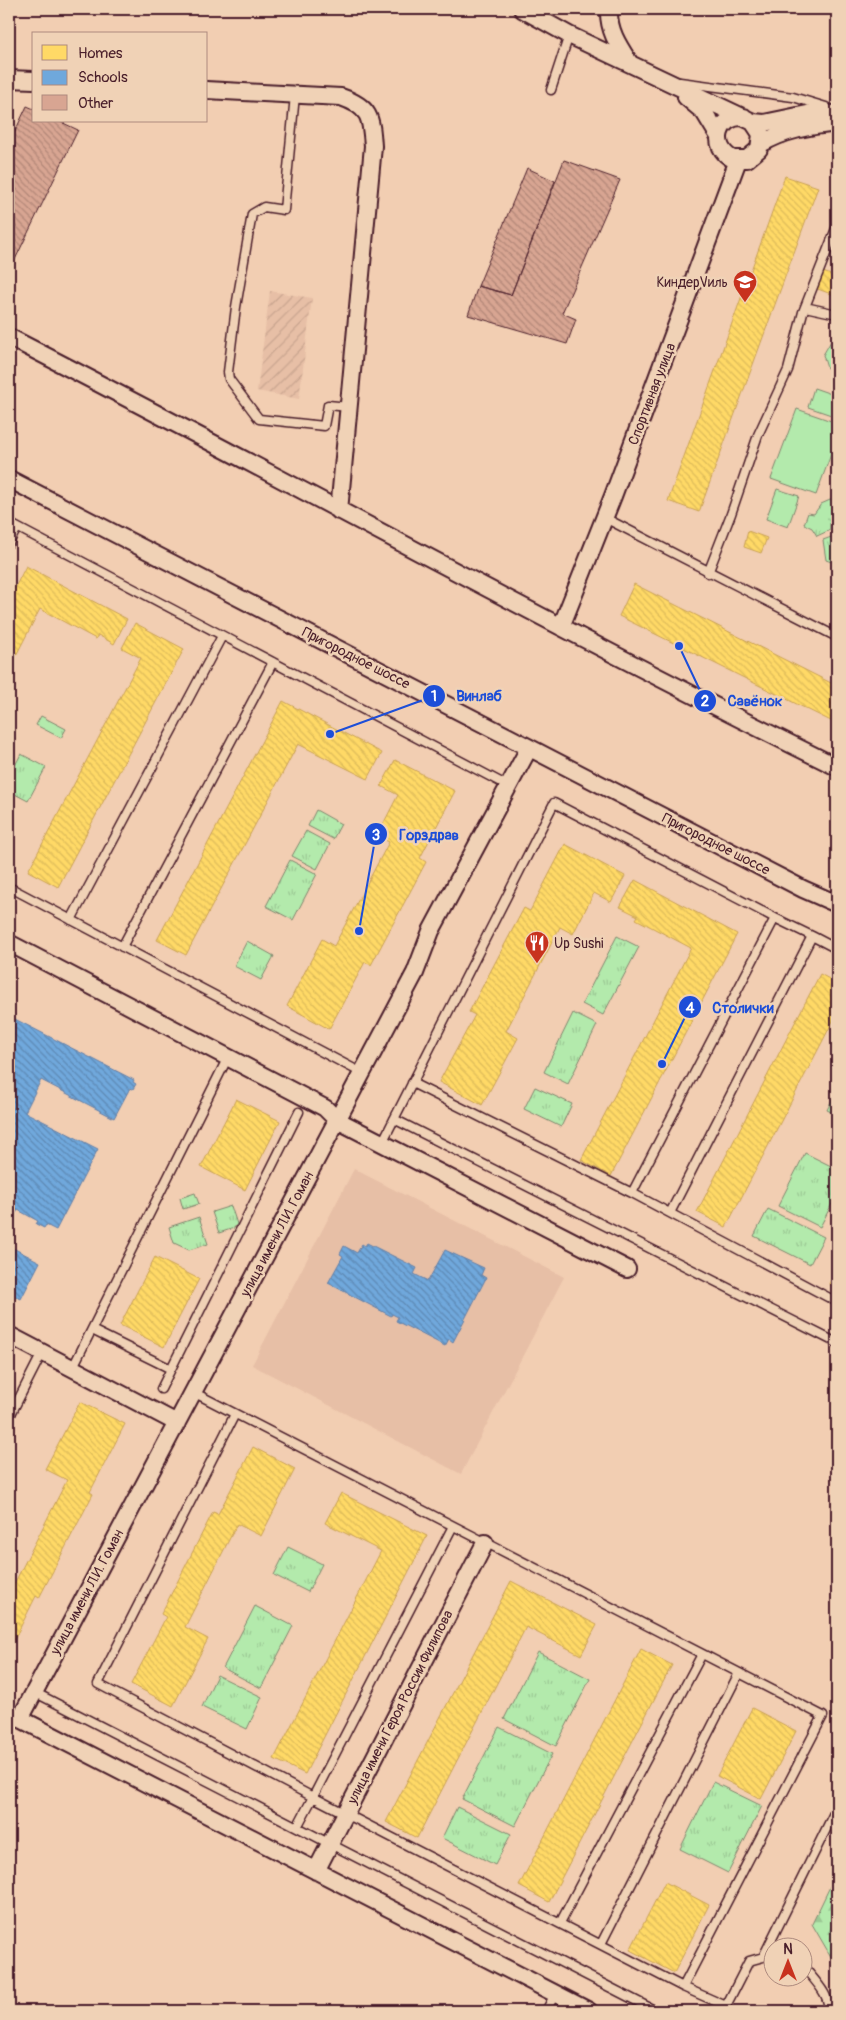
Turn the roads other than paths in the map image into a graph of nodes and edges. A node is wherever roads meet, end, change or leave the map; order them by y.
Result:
1 (522, 9) edge
2 (609, 9) edge
3 (569, 35) junction
4 (629, 62) junction
5 (9, 79) edge
6 (32, 80) edge
7 (667, 81) junction
8 (208, 90) edge
9 (552, 90) dead end
10 (295, 95) junction
11 (837, 113) edge
12 (749, 120) junction
13 (837, 123) edge
14 (718, 135) junction
15 (761, 144) junction
16 (738, 160) junction
17 (837, 226) edge
18 (834, 247) edge
19 (805, 307) junction
20 (837, 314) edge
21 (9, 337) edge
22 (349, 407) junction
23 (9, 479) edge
24 (339, 511) junction
25 (605, 518) junction
26 (9, 523) edge
27 (17, 528) junction
28 (9, 543) edge
29 (708, 573) junction
30 (561, 627) junction
31 (222, 636) junction
32 (837, 637) edge
33 (273, 662) junction
34 (529, 748) junction
35 (837, 767) edge
36 (508, 786) junction
37 (9, 887) edge
38 (837, 904) edge
39 (775, 918) junction
40 (71, 920) junction
41 (812, 936) junction
42 (9, 943) edge
43 (122, 947) junction
44 (837, 949) edge
45 (228, 1057) junction
46 (362, 1073) junction
47 (412, 1083) junction
48 (300, 1112) dead end
49 (394, 1119) junction
50 (337, 1120) junction
51 (382, 1143) junction
52 (632, 1193) junction
53 (670, 1213) junction
54 (627, 1269) dead end
55 (837, 1302) edge
56 (92, 1330) junction
57 (9, 1335) edge
58 (837, 1344) edge
59 (42, 1353) junction
60 (72, 1369) junction
61 (171, 1369) junction
62 (161, 1389) dead end
63 (193, 1392) junction
64 (235, 1414) junction
65 (9, 1418) edge
66 (177, 1423) junction
67 (453, 1526) junction
68 (485, 1543) junction
69 (702, 1654) junction
70 (738, 1673) junction
71 (34, 1692) junction
72 (14, 1716) edge
73 (313, 1797) junction
74 (837, 1807) edge
75 (346, 1813) junction
76 (298, 1827) junction
77 (330, 1844) junction
78 (316, 1871) junction
79 (560, 1923) junction
80 (600, 1944) junction
81 (763, 1957) joint
82 (814, 1980) edge
83 (684, 1987) junction
84 (555, 1994) junction
85 (724, 2008) edge
86 (546, 2011) edge
87 (589, 2011) edge
88 (656, 2011) edge
89 (827, 2011) edge

1 - 3 street
2 - 4 street
3 - 4 street
3 - 9 lane
4 - 7 street
5 - 6 street
7 - 11 lane
7 - 12 street
7 - 14 street
8 - 10 street
10 - 22 street
10 - 22 lane
11 - 12 street
12 - 14 street
12 - 15 street
13 - 15 street
14 - 16 street
15 - 16 street
16 - 25 street, Спортивная улица
17 - 18 lane
18 - 19 lane
19 - 20 lane
19 - 29 lane
21 - 24 street
22 - 24 street
23 - 34 street, Пригородное шоссе
24 - 30 street
25 - 29 lane
25 - 30 street, Спортивная улица
26 - 27 lane
27 - 28 lane
27 - 31 lane
29 - 32 lane
30 - 35 street
31 - 33 lane
31 - 40 lane
33 - 36 lane
33 - 43 lane
34 - 36 street, улица имени Л.И. Гоман
34 - 38 street, Пригородное шоссе
36 - 46 street, улица имени Л.И. Гоман
37 - 40 lane
39 - 41 lane
39 - 47 lane
39 - 52 lane
40 - 43 lane
41 - 44 lane
41 - 53 lane
42 - 45 street
43 - 46 lane
45 - 50 street
45 - 56 lane
46 - 50 street, улица имени Л.И. Гоман
47 - 49 lane
47 - 52 lane
48 - 61 lane
49 - 51 lane
49 - 58 lane
50 - 51 street
50 - 63 street, улица имени Л.И. Гоман
51 - 54 street
52 - 53 lane
53 - 55 lane
56 - 60 lane
56 - 61 lane
57 - 59 street
59 - 60 street
59 - 65 lane
60 - 66 street
61 - 62 lane
63 - 64 lane
63 - 66 street, улица имени Л.И. Гоман
64 - 67 lane
64 - 73 lane
66 - 71 street, улица имени Л.И. Гоман
67 - 68 lane
67 - 73 lane
68 - 69 lane
68 - 75 street, улица имени Героя России Филипова
69 - 70 lane
69 - 79 lane
70 - 80 lane
70 - 83 lane
71 - 72 street, улица имени Л.И. Гоман
71 - 76 lane
72 - 78 street
73 - 75 lane
73 - 76 lane
74 - 81 lane
75 - 77 street, улица имени Героя России Филипова
75 - 79 lane
76 - 77 lane
77 - 78 street, улица имени Героя России Филипова
77 - 88 lane
78 - 84 street
79 - 80 lane
80 - 83 lane
81 - 85 lane
82 - 89 lane
83 - 85 lane
84 - 86 lane
84 - 87 street

